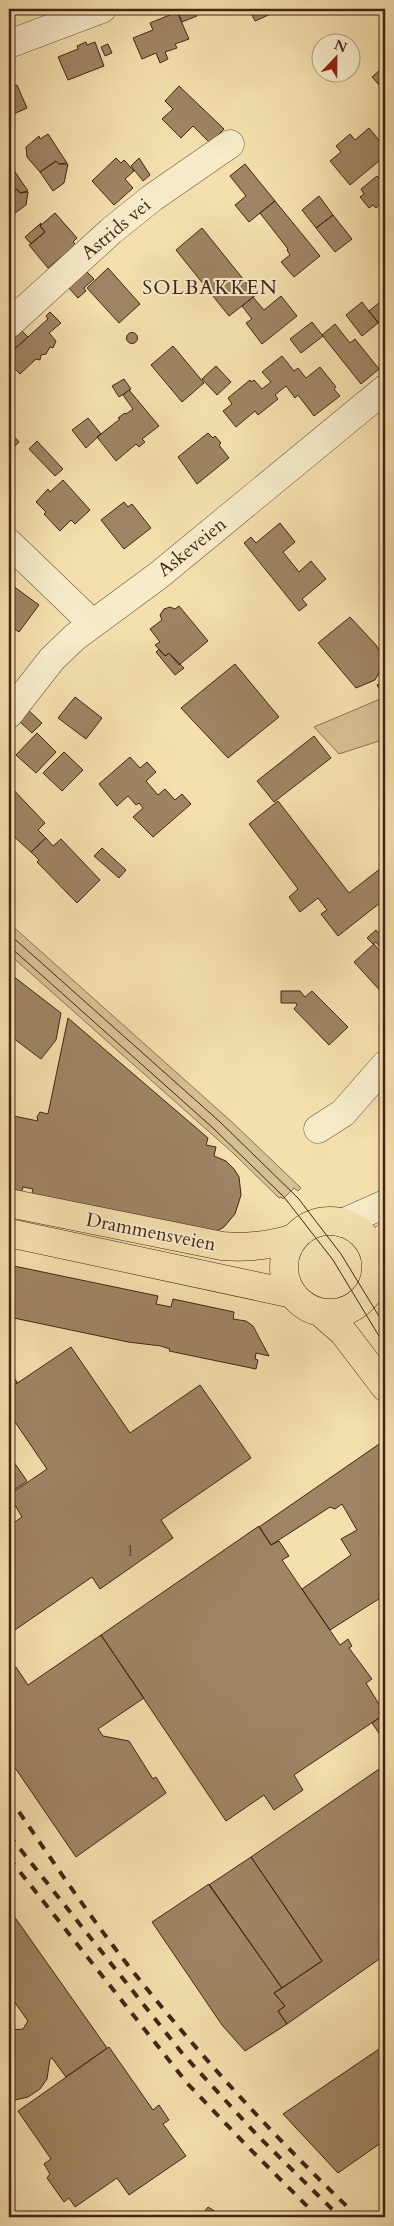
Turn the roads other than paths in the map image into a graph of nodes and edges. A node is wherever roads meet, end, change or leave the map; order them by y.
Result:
1 (102, 9) edge
2 (9, 44) edge
3 (230, 144) dead end
4 (9, 324) edge
5 (385, 389) edge
6 (9, 543) edge
7 (92, 623) junction
8 (9, 714) edge
9 (385, 1065) edge
10 (318, 1129) dead end
11 (9, 1203) edge
12 (385, 1204) edge
13 (342, 1223) junction
14 (9, 1233) edge
15 (294, 1238) junction
16 (380, 1262) edge
17 (293, 1294) junction
18 (320, 1312) junction
19 (385, 1387) edge

1 - 2 street
3 - 4 street, Astrids vei
5 - 7 street, Askeveien
6 - 7 street
7 - 8 street, Askeveien
9 - 10 street
11 - 15 main road, Drammensveien
12 - 13 street
13 - 15 main road
13 - 16 main road
14 - 17 main road, Drammensveien
15 - 17 main road
16 - 18 main road
17 - 18 main road
18 - 19 main road

